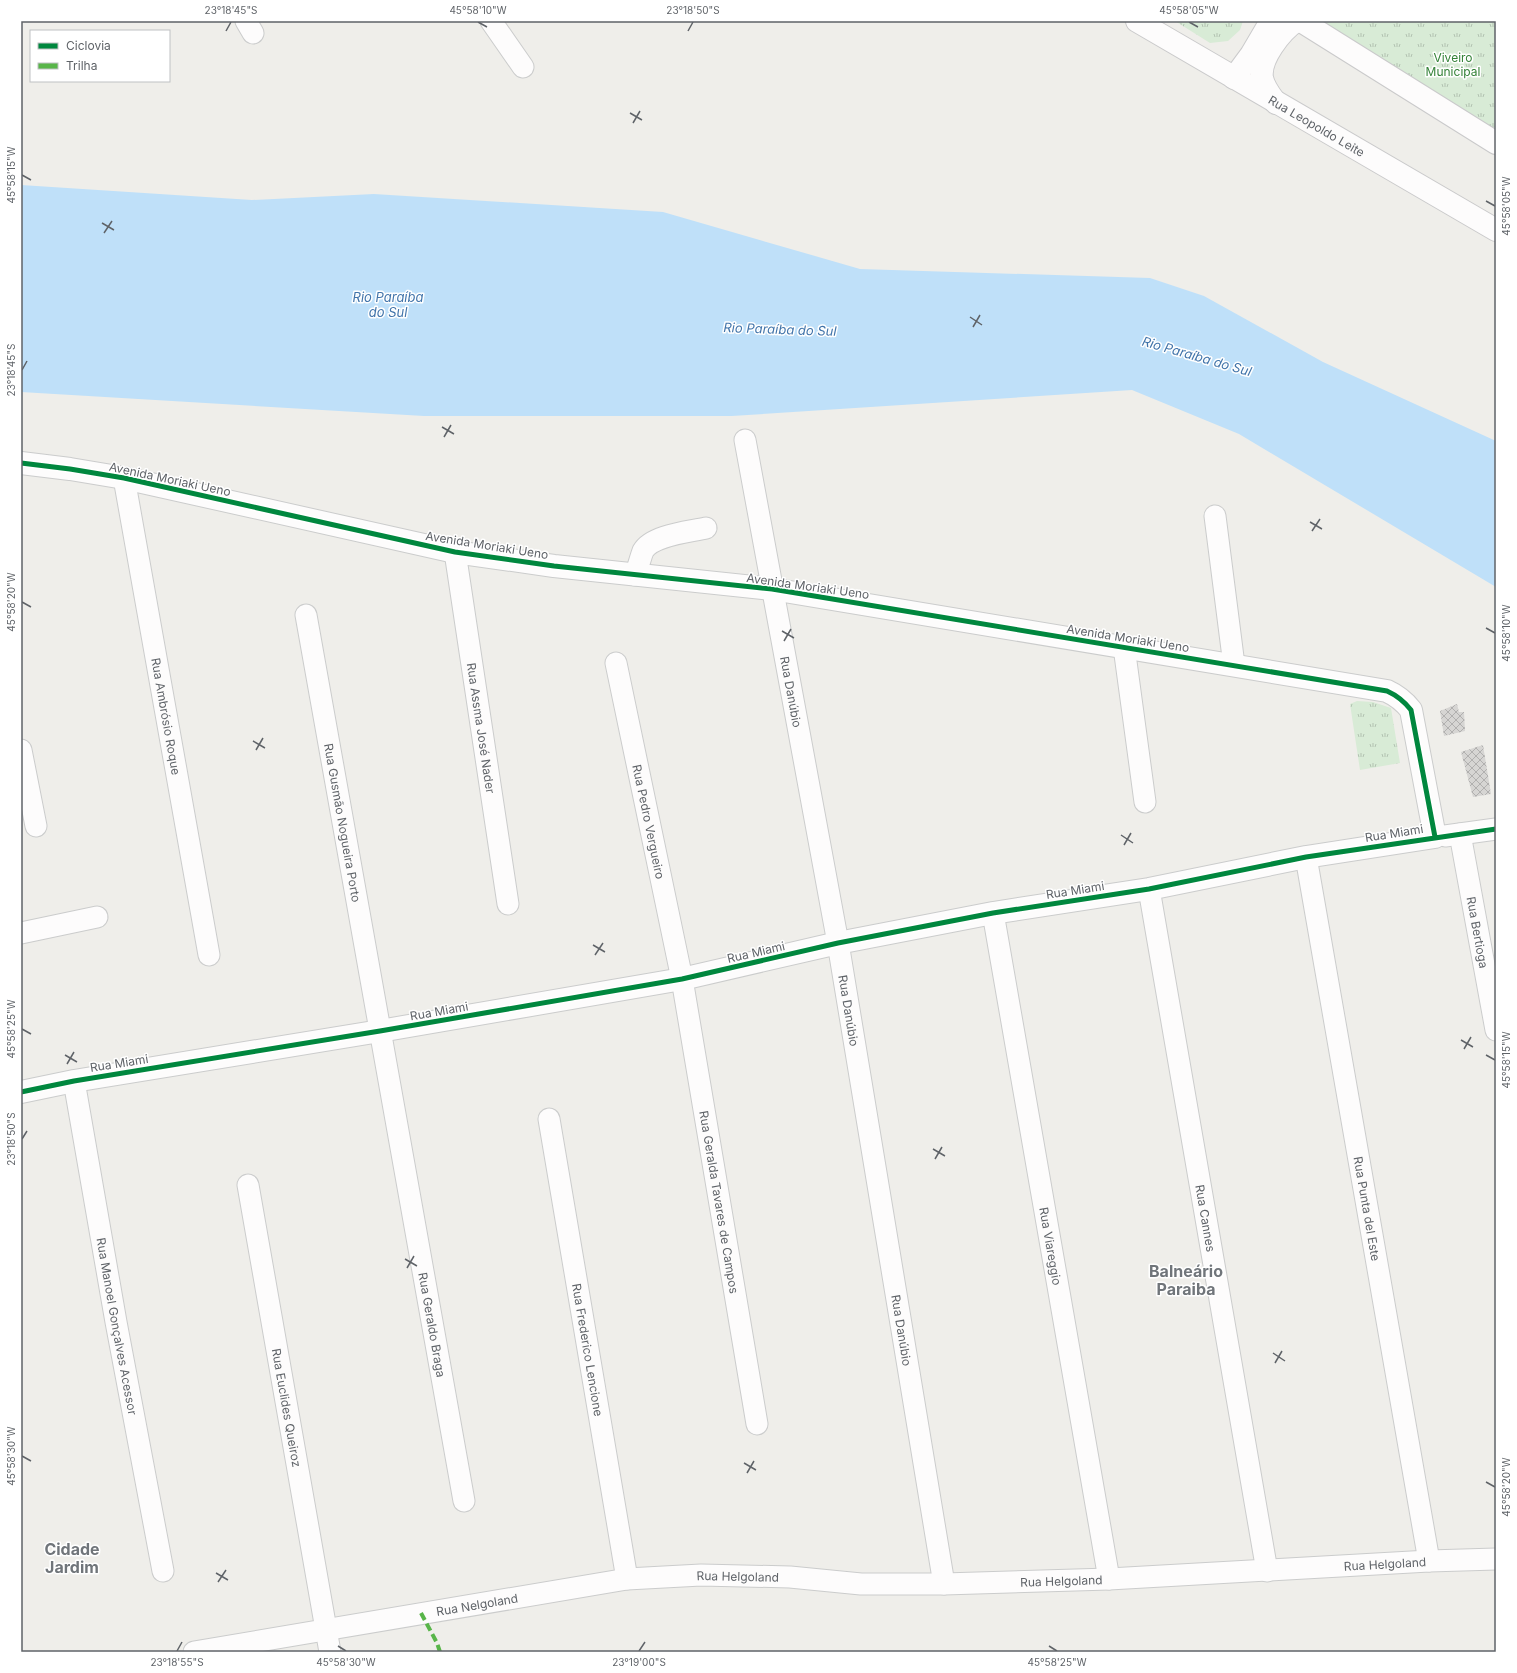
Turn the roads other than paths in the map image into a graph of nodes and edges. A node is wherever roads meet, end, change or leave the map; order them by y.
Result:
1 (491, 21) edge
2 (1137, 21) edge
3 (1271, 21) edge
4 (1296, 21) edge
5 (1301, 21) edge
6 (523, 67) dead end
7 (1261, 67) junction
8 (1238, 81) junction
9 (1276, 103) junction
10 (1496, 143) edge
11 (1496, 230) edge
12 (745, 440) dead end
13 (21, 463) edge
14 (124, 478) junction
15 (1215, 516) dead end
16 (706, 528) dead end
17 (455, 552) junction
18 (635, 575) junction
19 (772, 589) junction
20 (306, 615) dead end
21 (1124, 647) junction
22 (616, 663) dead end
23 (1234, 666) junction
24 (21, 750) edge
25 (1145, 802) dead end
26 (36, 826) dead end
27 (1496, 829) edge
28 (1460, 834) junction
29 (1435, 837) junction
30 (1306, 857) junction
31 (1149, 889) junction
32 (508, 904) dead end
33 (993, 913) junction
34 (97, 917) dead end
35 (21, 933) edge
36 (838, 943) junction
37 (209, 955) dead end
38 (682, 979) junction
39 (1496, 1030) edge
40 (380, 1031) junction
41 (74, 1081) junction
42 (21, 1092) edge
43 (549, 1119) dead end
44 (248, 1185) dead end
45 (757, 1424) dead end
46 (464, 1501) dead end
47 (1496, 1559) edge
48 (1429, 1561) junction
49 (163, 1571) dead end
50 (1267, 1571) junction
51 (627, 1579) junction
52 (1110, 1579) junction
53 (944, 1584) junction
54 (326, 1629) junction
55 (194, 1652) edge
56 (330, 1652) edge

1 - 6 street
2 - 8 street, Rua Leopoldo Leite
3 - 8 street
4 - 7 street
5 - 10 street
7 - 8 street
7 - 9 street
8 - 9 street, Rua Leopoldo Leite
9 - 11 street, Rua Leopoldo Leite
12 - 19 street, Rua Danúbio
13 - 14 street, Avenida Moriaki Ueno
14 - 17 street, Avenida Moriaki Ueno
14 - 37 street, Rua Ambrósio Roque
15 - 23 street
16 - 18 street
17 - 18 street, Avenida Moriaki Ueno
17 - 32 street, Rua Assma José Nader
18 - 19 street, Avenida Moriaki Ueno
19 - 21 street, Avenida Moriaki Ueno
19 - 36 street, Rua Danúbio
20 - 40 street, Rua Gusmão Nogueira Porto
21 - 23 street, Avenida Moriaki Ueno
21 - 25 street
22 - 38 street, Rua Pedro Vergueiro
23 - 29 street, Avenida Moriaki Ueno
24 - 26 street
27 - 28 street, Rua Miami
28 - 29 street, Rua Miami
28 - 39 street, Rua Bertioga
29 - 30 street, Rua Miami
30 - 31 street, Rua Miami
30 - 48 street, Rua Punta del Este
31 - 33 street, Rua Miami
31 - 50 street, Rua Cannes
33 - 36 street, Rua Miami
33 - 52 street, Rua Viareggio
34 - 35 street
36 - 38 street, Rua Miami
36 - 53 street, Rua Danúbio
38 - 40 street, Rua Miami
38 - 45 street, Rua Geralda Tavares de Campos
40 - 41 street, Rua Miami
40 - 46 street, Rua Geraldo Braga
41 - 42 street, Rua Miami
41 - 49 street, Rua Manoel Gonçalves Acessor
43 - 51 street, Rua Frederico Lencione
44 - 54 street, Rua Euclides Queiroz
47 - 48 street, Rua Helgoland
48 - 50 street, Rua Helgoland
50 - 52 street, Rua Helgoland
51 - 53 street, Rua Helgoland
51 - 54 street, Rua Nelgoland
52 - 53 street, Rua Helgoland
54 - 55 street
54 - 56 street, Rua Euclides Queiroz

